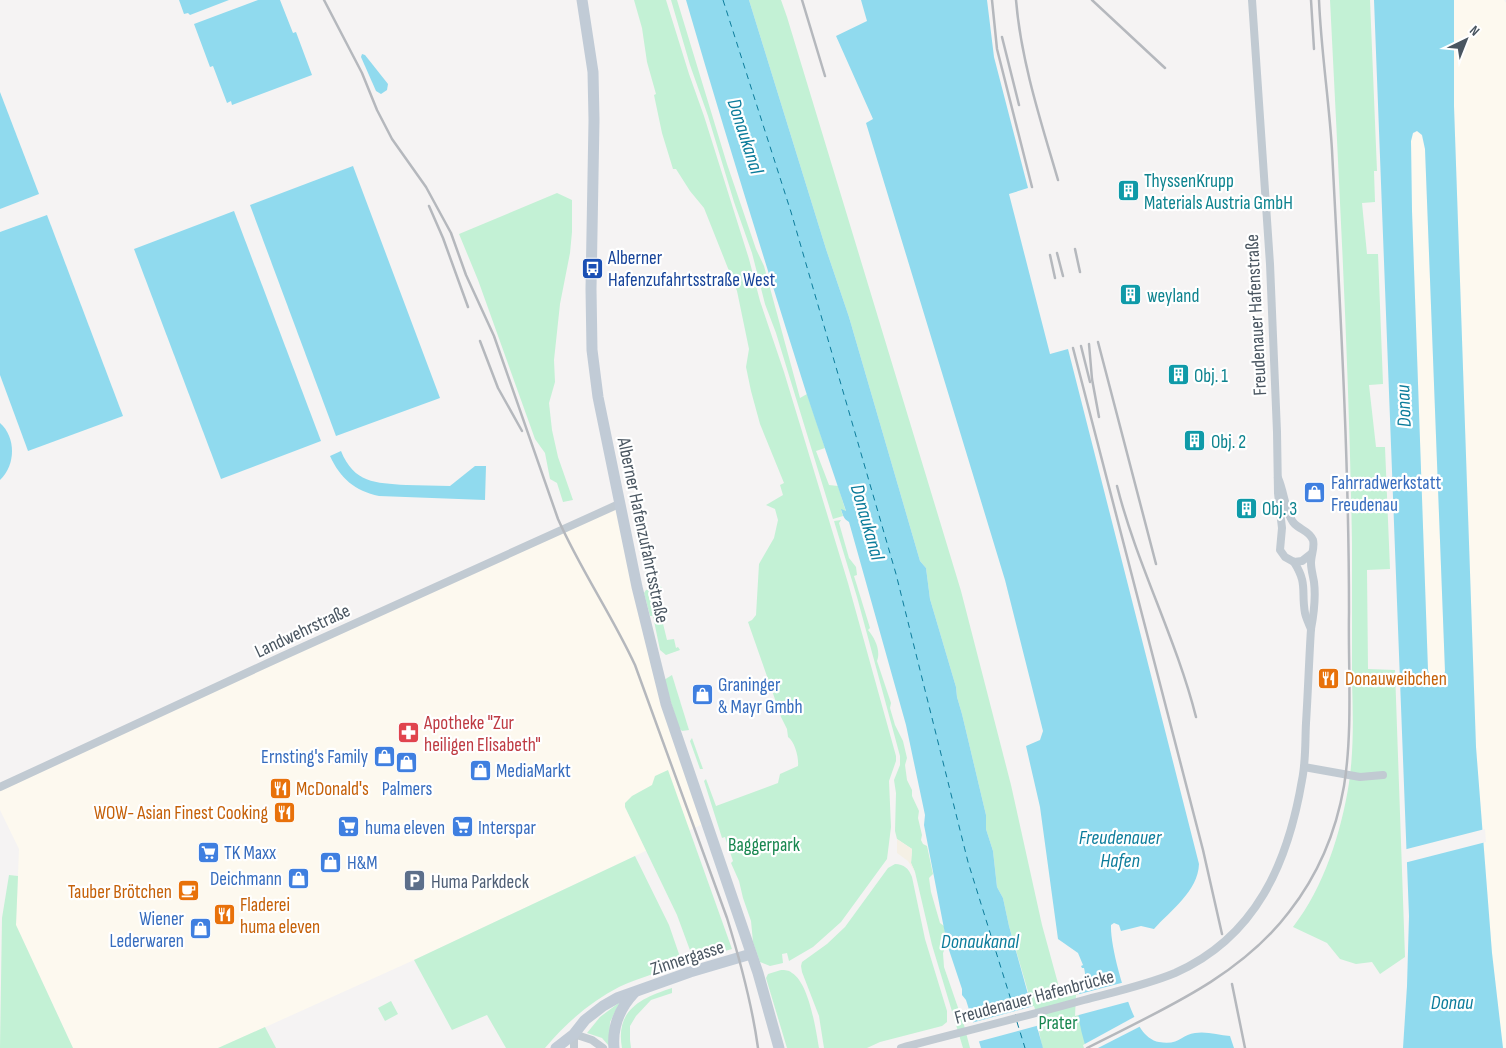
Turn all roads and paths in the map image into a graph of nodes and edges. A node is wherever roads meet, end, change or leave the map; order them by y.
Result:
1 (582, 0) edge
2 (1252, 0) edge
3 (1278, 478) junction
4 (619, 504) junction
5 (1301, 529) junction
6 (1282, 536) junction
7 (1311, 554) junction
8 (1294, 562) junction
9 (1310, 628) junction
10 (1304, 767) junction
11 (1383, 775) dead end
12 (0, 787) edge
13 (751, 954) junction
14 (1174, 973) joint
15 (634, 993) junction
16 (574, 1034) junction
17 (556, 1048) edge
18 (574, 1048) edge
19 (603, 1048) edge
20 (614, 1048) edge
21 (780, 1048) edge
22 (901, 1048) edge

1 - 4 street, Alberner Hafenzufahrtsstraße
2 - 3 street, Freudenauer Hafenstraße
3 - 5 street, Freudenauer Hafenstraße
3 - 6 street, Freudenauer Hafenstraße
4 - 12 street, Landwehrstraße
4 - 13 street, Alberner Hafenzufahrtsstraße
5 - 6 street
5 - 7 street, Freudenauer Hafenstraße
6 - 8 street, Freudenauer Hafenstraße
7 - 8 street
7 - 9 street, Freudenauer Hafenstraße
8 - 9 street, Freudenauer Hafenstraße
9 - 10 street, Freudenauer Hafenstraße
10 - 11 street
10 - 14 street, Freudenauer Hafenstraße
13 - 15 street, Zinnergasse
13 - 21 street, Alberner Hafenzufahrtsstraße
14 - 22 street, Freudenauer Hafenbrücke
15 - 16 street, Zinnergasse
15 - 20 street, Zinnergasse
16 - 17 street, Zinnergasse
16 - 18 street
16 - 19 street

